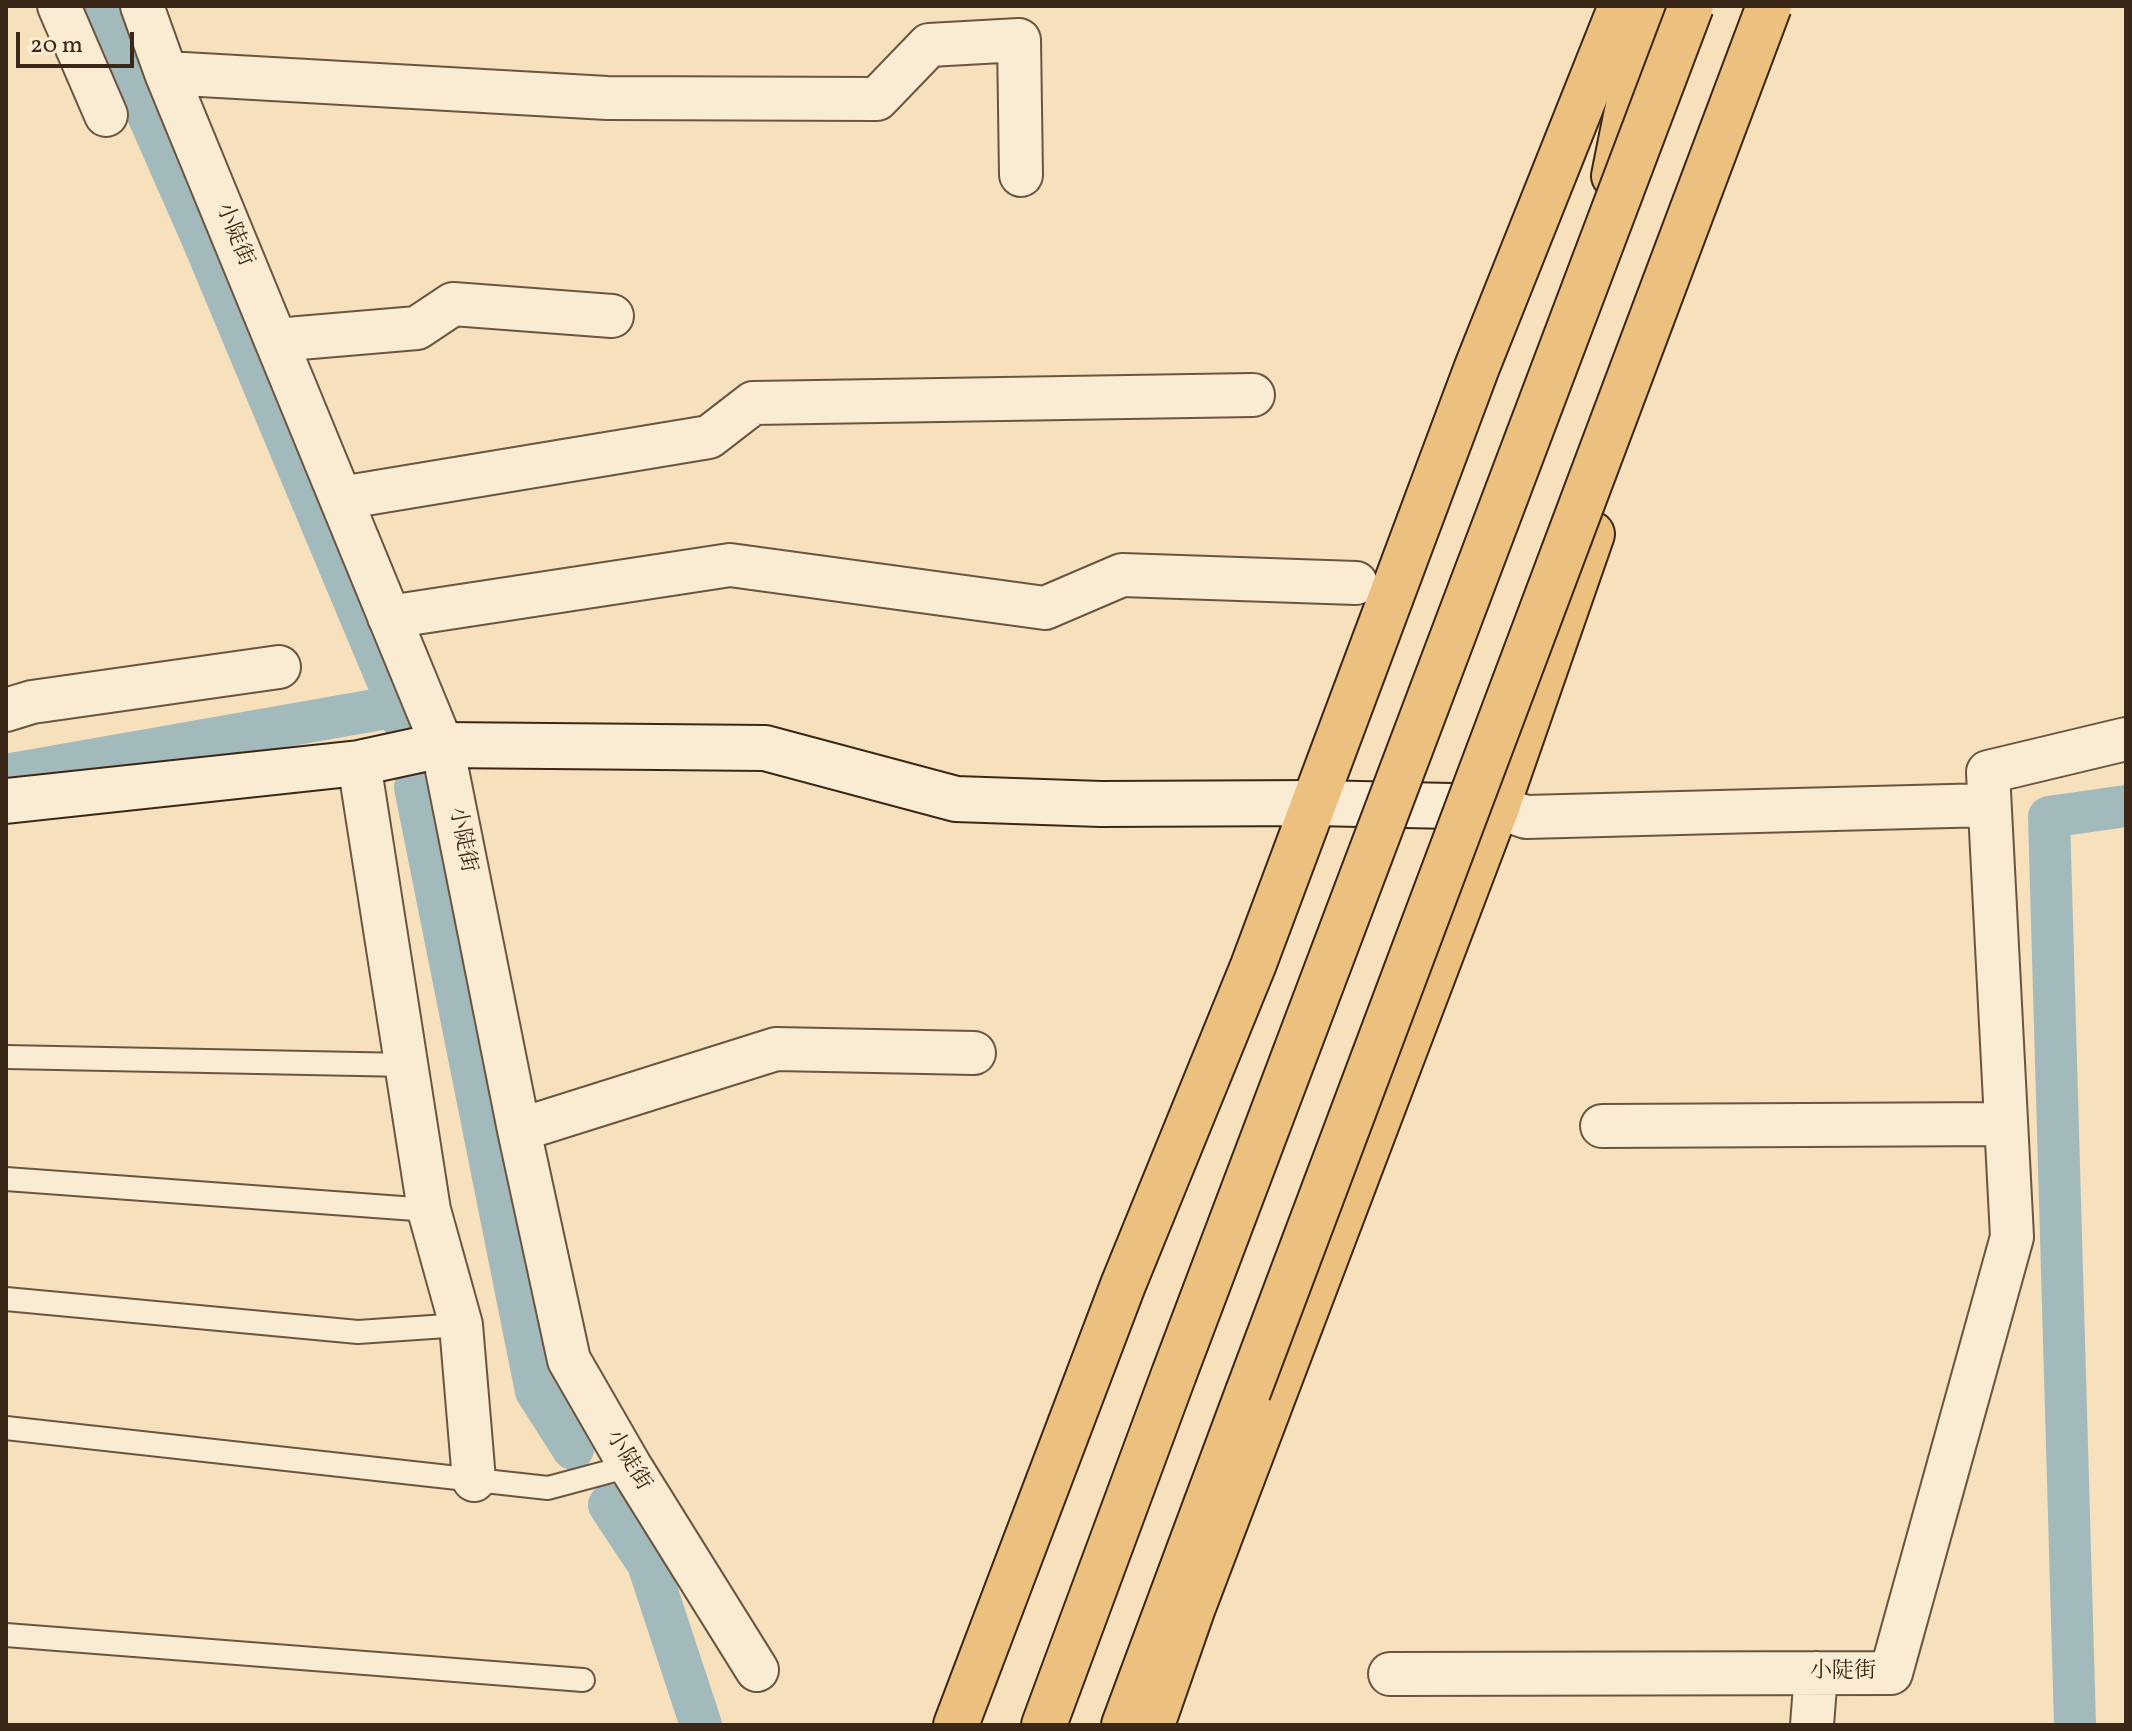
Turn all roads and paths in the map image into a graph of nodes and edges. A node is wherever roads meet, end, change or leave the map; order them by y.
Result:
1 (59, 6) edge
2 (142, 6) edge
3 (1621, 6) edge
4 (1648, 6) edge
5 (1691, 6) edge
6 (1769, 6) edge
7 (1784, 6) edge
8 (166, 73) junction
9 (106, 115) dead end
10 (1021, 175) dead end
11 (1597, 257) junction
12 (612, 316) dead end
13 (276, 340) junction
14 (1253, 395) dead end
15 (341, 498) junction
16 (1356, 583) dead end
17 (389, 617) junction
18 (279, 667) dead end
19 (6, 710) edge
20 (2126, 739) edge
21 (442, 745) junction
22 (359, 763) junction
23 (6, 801) edge
24 (1314, 803) junction
25 (1989, 805) junction
26 (1497, 807) junction
27 (974, 1053) dead end
28 (6, 1057) edge
29 (408, 1065) junction
30 (2006, 1124) junction
31 (1602, 1126) dead end
32 (519, 1130) junction
33 (6, 1179) edge
34 (429, 1210) junction
35 (6, 1299) edge
36 (461, 1325) junction
37 (6, 1428) edge
38 (630, 1466) junction
39 (474, 1480) junction
40 (6, 1635) edge
41 (757, 1670) dead end
42 (1816, 1673) junction
43 (1390, 1674) dead end
44 (583, 1680) dead end
45 (956, 1725) edge
46 (1044, 1725) edge
47 (1124, 1725) edge
48 (1152, 1725) edge
49 (1812, 1725) edge

1 - 9 street
2 - 8 street, 小陡街
3 - 24 main road
4 - 11 main road, bridge
5 - 11 main road, bridge
6 - 47 main road, bridge
7 - 26 main road
8 - 10 street
8 - 13 street, 小陡街
11 - 46 main road, bridge
12 - 13 street
13 - 15 street, 小陡街
14 - 15 street
15 - 17 street, 小陡街
16 - 17 street
17 - 21 street, 小陡街
18 - 19 street
20 - 25 street
21 - 22 street
21 - 24 street
21 - 32 street, 小陡街
22 - 23 street
22 - 29 street
24 - 26 street
24 - 45 main road
25 - 26 street
25 - 30 street
26 - 48 main road
27 - 32 street
28 - 29 lane
29 - 34 street
30 - 31 street
30 - 42 street, 小陡街
32 - 38 street, 小陡街
33 - 34 lane
34 - 36 street
35 - 36 lane
36 - 39 street
37 - 39 lane
38 - 39 lane
38 - 41 street, 小陡街
40 - 44 lane
42 - 43 street, 小陡街
42 - 49 street

